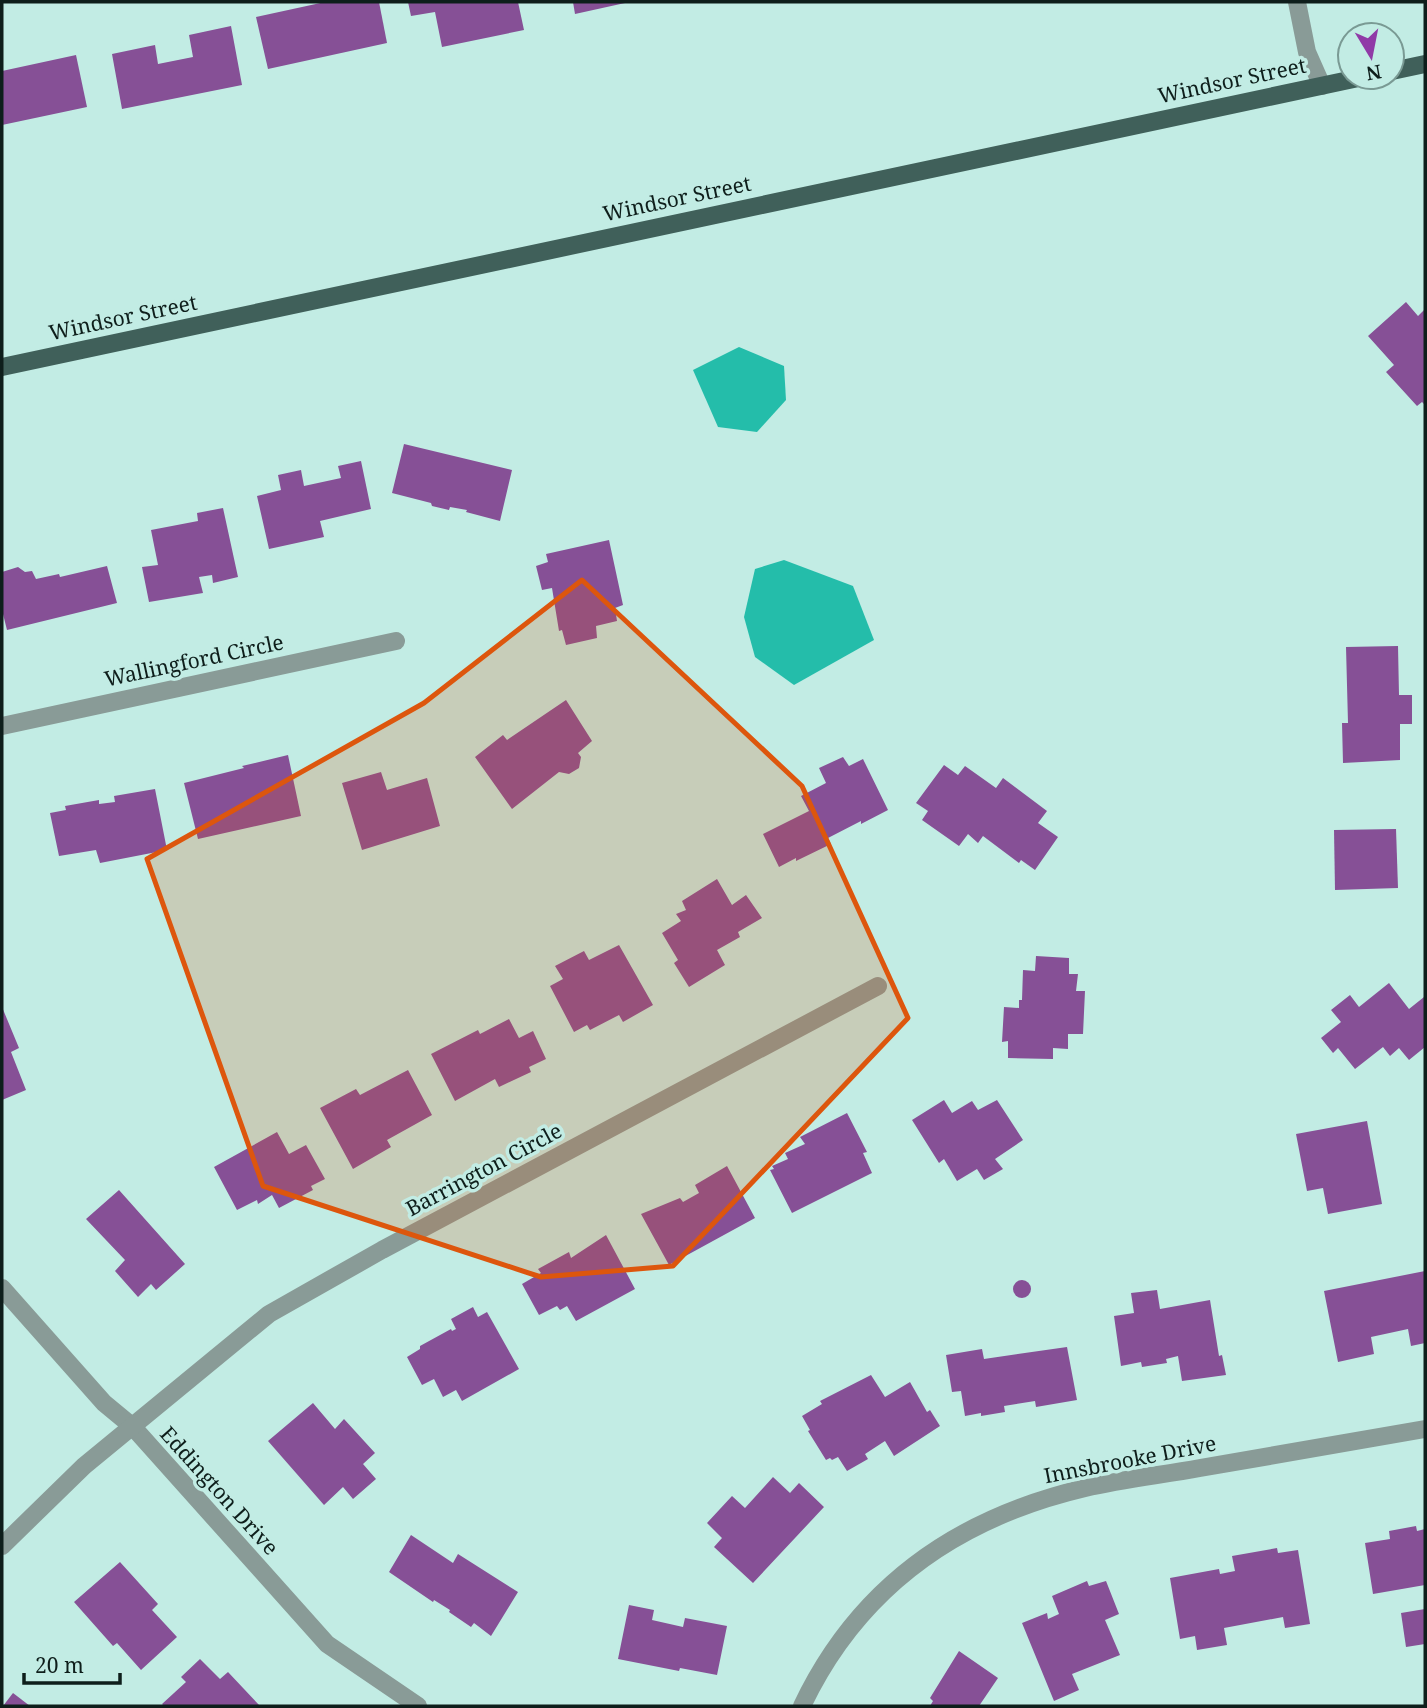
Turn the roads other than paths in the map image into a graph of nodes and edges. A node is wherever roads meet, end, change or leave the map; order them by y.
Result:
1 (1297, 2) edge
2 (1425, 64) edge
3 (1406, 68) edge
4 (1336, 83) edge
5 (1322, 86) junction
6 (2, 367) edge
7 (396, 641) dead end
8 (2, 726) edge
9 (878, 986) dead end
10 (2, 1288) edge
11 (133, 1427) junction
12 (1425, 1429) edge
13 (2, 1546) edge
14 (418, 1706) edge
15 (802, 1706) edge

1 - 5 street
2 - 3 main road
4 - 5 main road, Windsor Street
5 - 6 main road, Windsor Street
7 - 8 street, Wallingford Circle
9 - 11 street, Barrington Circle
10 - 11 street, Eddington Drive
11 - 13 street, Barrington Circle
11 - 14 street, Eddington Drive
12 - 15 street, Innsbrooke Drive

